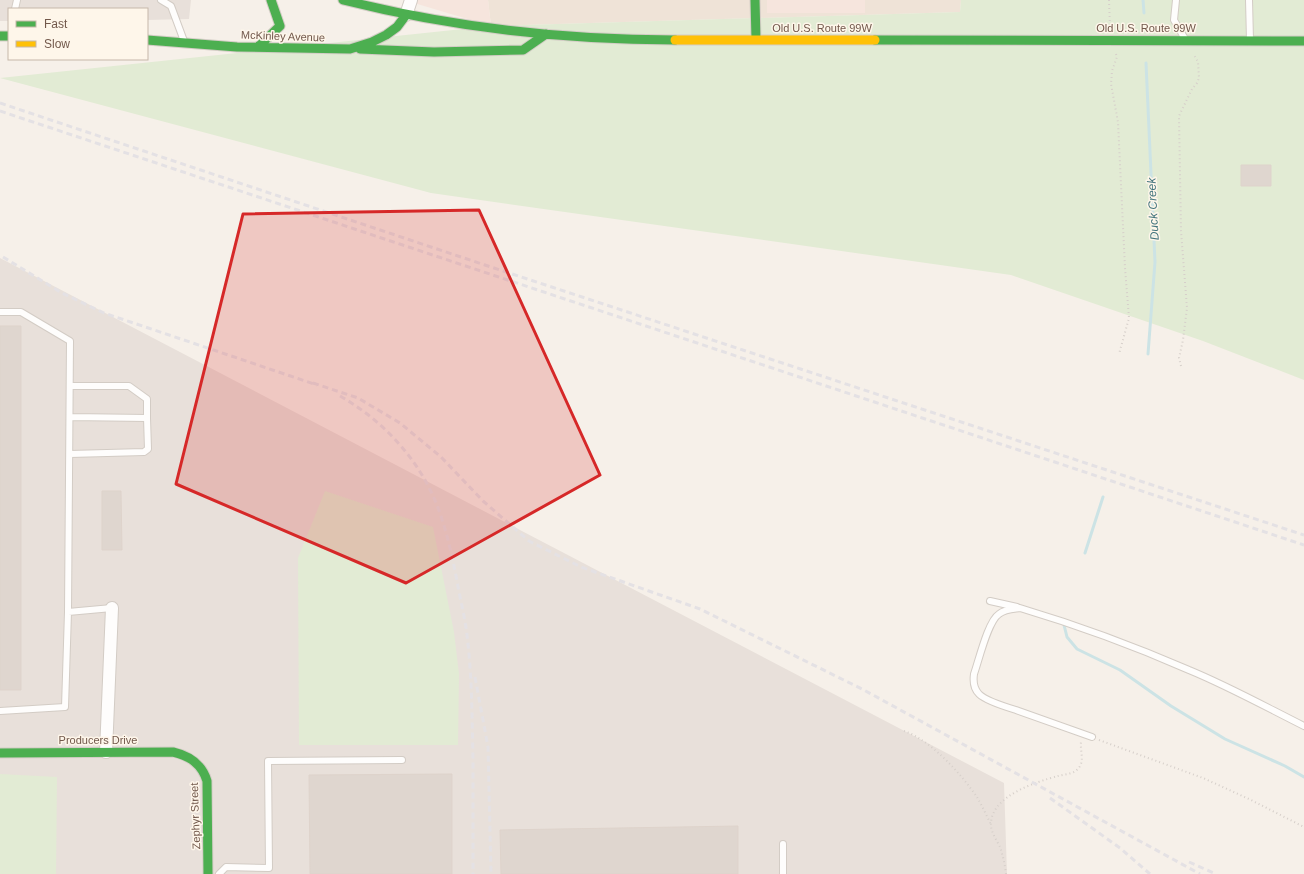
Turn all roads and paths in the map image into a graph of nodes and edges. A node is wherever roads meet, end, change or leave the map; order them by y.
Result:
1 (162, 0) edge
2 (271, 0) edge
3 (343, 0) edge
4 (411, 0) edge
5 (755, 0) edge
6 (1109, 0) edge
7 (1176, 0) edge
8 (1249, 0) edge
9 (406, 15) junction
10 (546, 34) junction
11 (756, 39) junction
12 (148, 40) edge
13 (1110, 40) junction
14 (1185, 40) junction
15 (1250, 41) junction
16 (1304, 41) edge
17 (185, 43) junction
18 (258, 47) junction
19 (350, 49) junction
20 (0, 312) edge
21 (1119, 354) dead end
22 (1181, 366) dead end
23 (70, 386) junction
24 (70, 417) junction
25 (147, 418) junction
26 (70, 454) junction
27 (990, 601) dead end
28 (112, 608) joint
29 (1020, 608) junction
30 (68, 612) junction
31 (0, 711) edge
32 (1304, 726) edge
33 (904, 731) dead end
34 (1092, 737) junction
35 (106, 752) junction
36 (0, 753) edge
37 (195, 760) joint
38 (402, 760) dead end
39 (991, 826) junction
40 (1304, 827) edge
41 (783, 844) dead end
42 (269, 871) edge
43 (208, 874) edge
44 (219, 874) edge
45 (783, 874) edge
46 (1006, 874) edge

1 - 17 lane
2 - 18 main road
3 - 9 main road, Old U.S. Route 99W
4 - 9 street
5 - 11 main road
6 - 13 path
7 - 14 lane
8 - 15 lane
9 - 10 main road, Old U.S. Route 99W
9 - 19 main road, McKinley Avenue
10 - 11 main road, Old U.S. Route 99W
10 - 19 main road
11 - 13 main road, Old U.S. Route 99W
12 - 17 main road, McKinley Avenue
13 - 14 main road, Old U.S. Route 99W
13 - 21 path
14 - 15 main road, Old U.S. Route 99W
14 - 22 path
15 - 16 main road, Old U.S. Route 99W
17 - 18 main road, McKinley Avenue
18 - 19 main road, McKinley Avenue
20 - 23 lane
23 - 24 lane
23 - 25 lane
24 - 25 lane
24 - 26 lane
25 - 26 lane
26 - 30 lane
27 - 29 lane
28 - 30 lane
28 - 35 street
29 - 32 lane
29 - 34 lane
30 - 31 lane
33 - 39 path
34 - 39 path
34 - 40 path
35 - 36 main road, Producers Drive
35 - 37 main road, Producers Drive
37 - 43 main road, Zephyr Street
38 - 42 lane
39 - 46 path
41 - 45 lane
42 - 44 lane

